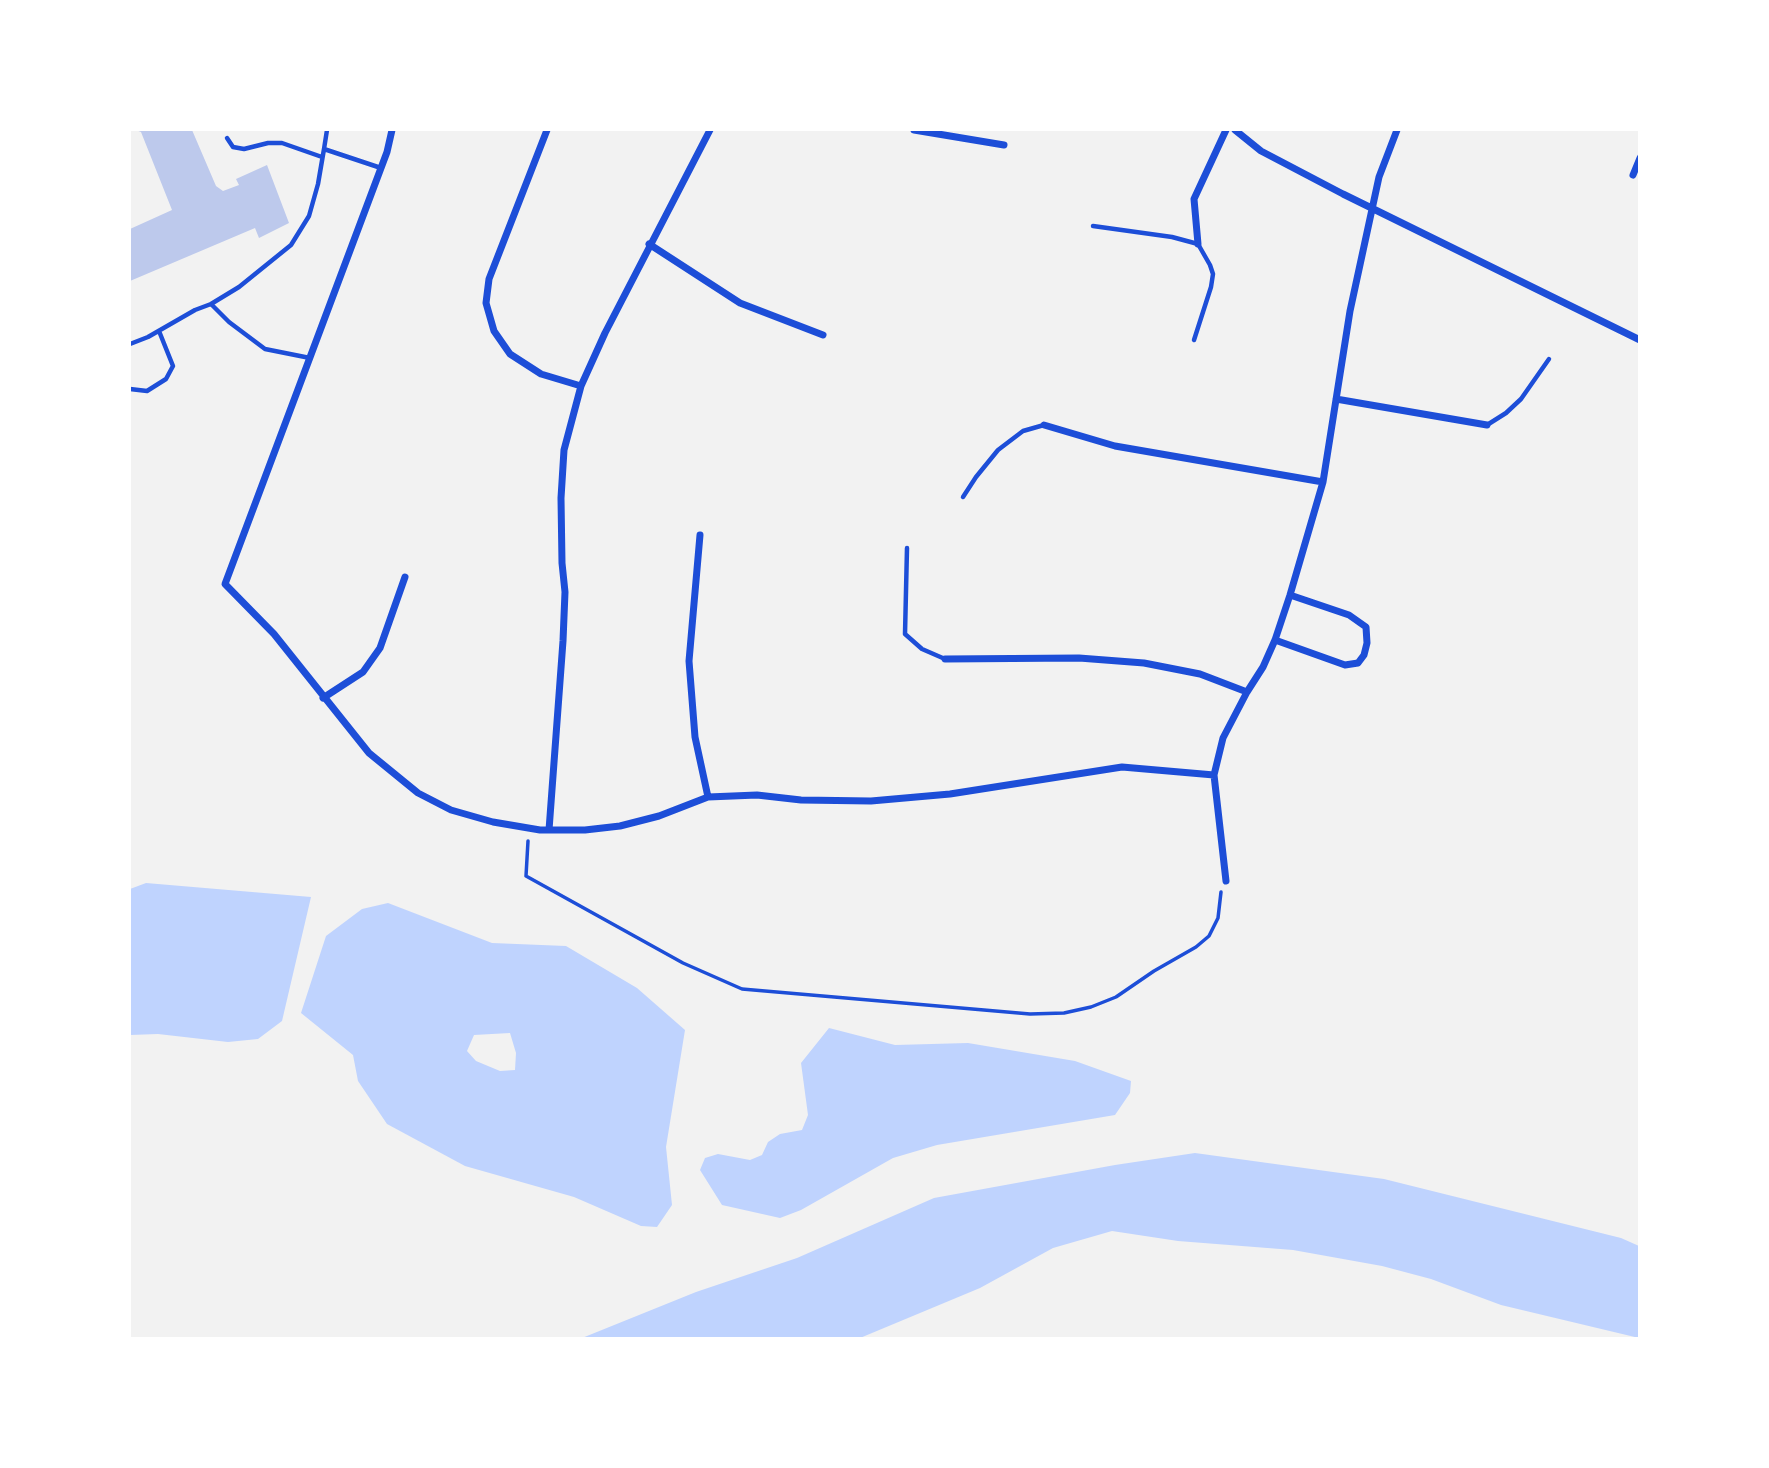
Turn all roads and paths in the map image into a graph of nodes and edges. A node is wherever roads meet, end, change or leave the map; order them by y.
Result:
1 (327, 130) edge
2 (392, 130) edge
3 (547, 130) edge
4 (710, 130) edge
5 (914, 130) edge
6 (1226, 130) edge
7 (1235, 130) edge
8 (1397, 130) edge
9 (227, 138) dead end
10 (1003, 145) dead end
11 (324, 149) junction
12 (322, 157) junction
13 (1640, 158) edge
14 (381, 168) junction
15 (1633, 175) dead end
16 (1372, 208) junction
17 (1093, 226) dead end
18 (649, 244) junction
19 (1198, 244) junction
20 (211, 304) junction
21 (159, 331) junction
22 (823, 335) dead end
23 (1194, 340) dead end
24 (1640, 340) edge
25 (130, 344) edge
26 (310, 358) junction
27 (1549, 359) dead end
28 (581, 386) junction
29 (130, 389) edge
30 (1336, 399) junction
31 (1044, 425) joint
32 (1486, 425) joint
33 (1322, 482) junction
34 (963, 497) dead end
35 (700, 535) dead end
36 (907, 548) dead end
37 (405, 577) dead end
38 (1290, 595) junction
39 (1275, 640) junction
40 (946, 659) joint
41 (1247, 692) junction
42 (323, 698) junction
43 (1214, 775) junction
44 (708, 797) junction
45 (549, 830) junction
46 (528, 841) dead end
47 (1226, 881) joint

1 - 11 lane
2 - 14 street
3 - 28 street
4 - 18 street
5 - 10 street
6 - 19 street
7 - 16 street
8 - 16 street
9 - 12 lane
11 - 12 lane
11 - 14 lane
12 - 20 lane
13 - 15 street
14 - 26 street
16 - 24 street
16 - 30 street
17 - 19 lane
18 - 22 street
18 - 28 street
19 - 23 lane
20 - 21 lane
20 - 26 lane
21 - 25 lane
21 - 29 lane
26 - 42 street
27 - 32 lane
28 - 45 street
30 - 32 street
30 - 33 street
31 - 33 street
31 - 34 lane
33 - 38 street
35 - 44 street
36 - 40 lane
37 - 42 street
38 - 39 street
38 - 39 street
39 - 41 street
40 - 41 street
41 - 43 street
42 - 45 street
43 - 44 street
43 - 47 street
44 - 45 street
46 - 47 path

